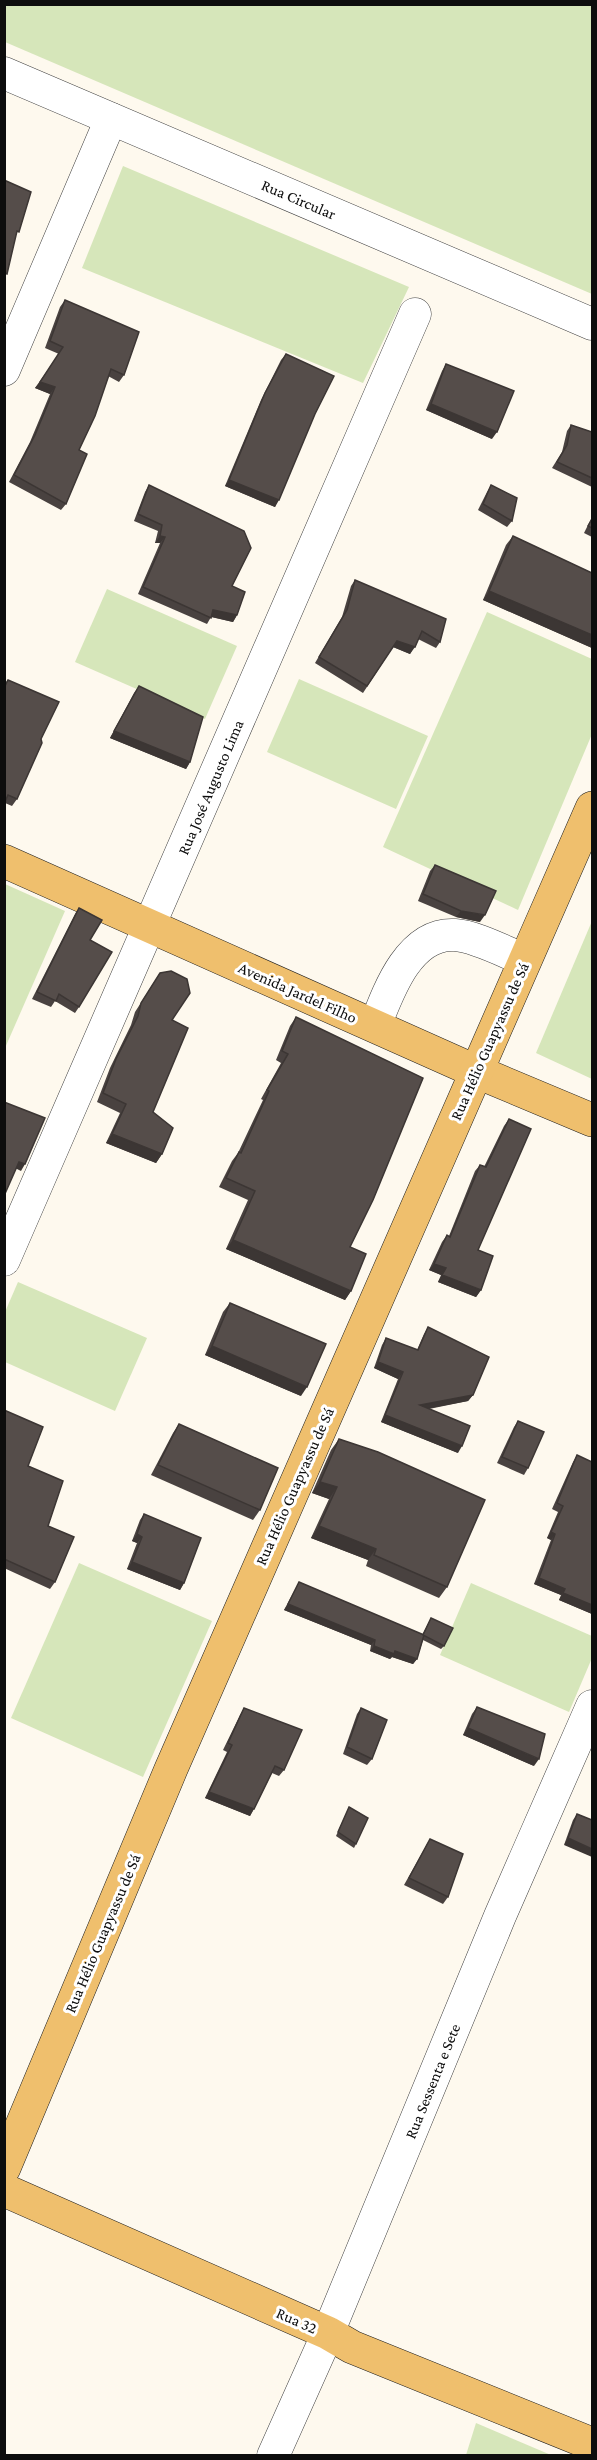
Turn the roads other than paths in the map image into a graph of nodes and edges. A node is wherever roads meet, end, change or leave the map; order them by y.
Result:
1 (4, 73) edge
2 (111, 118) junction
3 (414, 314) dead end
4 (592, 324) edge
5 (4, 370) edge
6 (592, 812) edge
7 (4, 861) edge
8 (150, 926) junction
9 (525, 960) junction
10 (375, 1026) junction
11 (476, 1071) junction
12 (592, 1120) edge
13 (4, 1260) edge
14 (592, 1706) edge
15 (4, 2168) edge
16 (4, 2190) edge
17 (328, 2333) junction
18 (592, 2444) edge
19 (273, 2456) edge

1 - 2 street, Rua Circular
2 - 4 street, Rua Circular
2 - 5 street
3 - 8 street, Rua José Augusto Lima
6 - 9 main road, Rua Hélio Guapyassu de Sá
7 - 8 main road, Avenida Jardel Filho
8 - 10 main road, Avenida Jardel Filho
8 - 13 street, Rua José Augusto Lima
9 - 10 street
9 - 11 main road, Rua Hélio Guapyassu de Sá
10 - 11 main road, Avenida Jardel Filho
11 - 12 main road, Avenida Jardel Filho
11 - 15 main road, Rua Hélio Guapyassu de Sá
14 - 17 street, Rua Sessenta e Sete
16 - 17 main road, Rua 32
17 - 18 main road, Rua 32
17 - 19 street, Rua Sessenta e Sete

